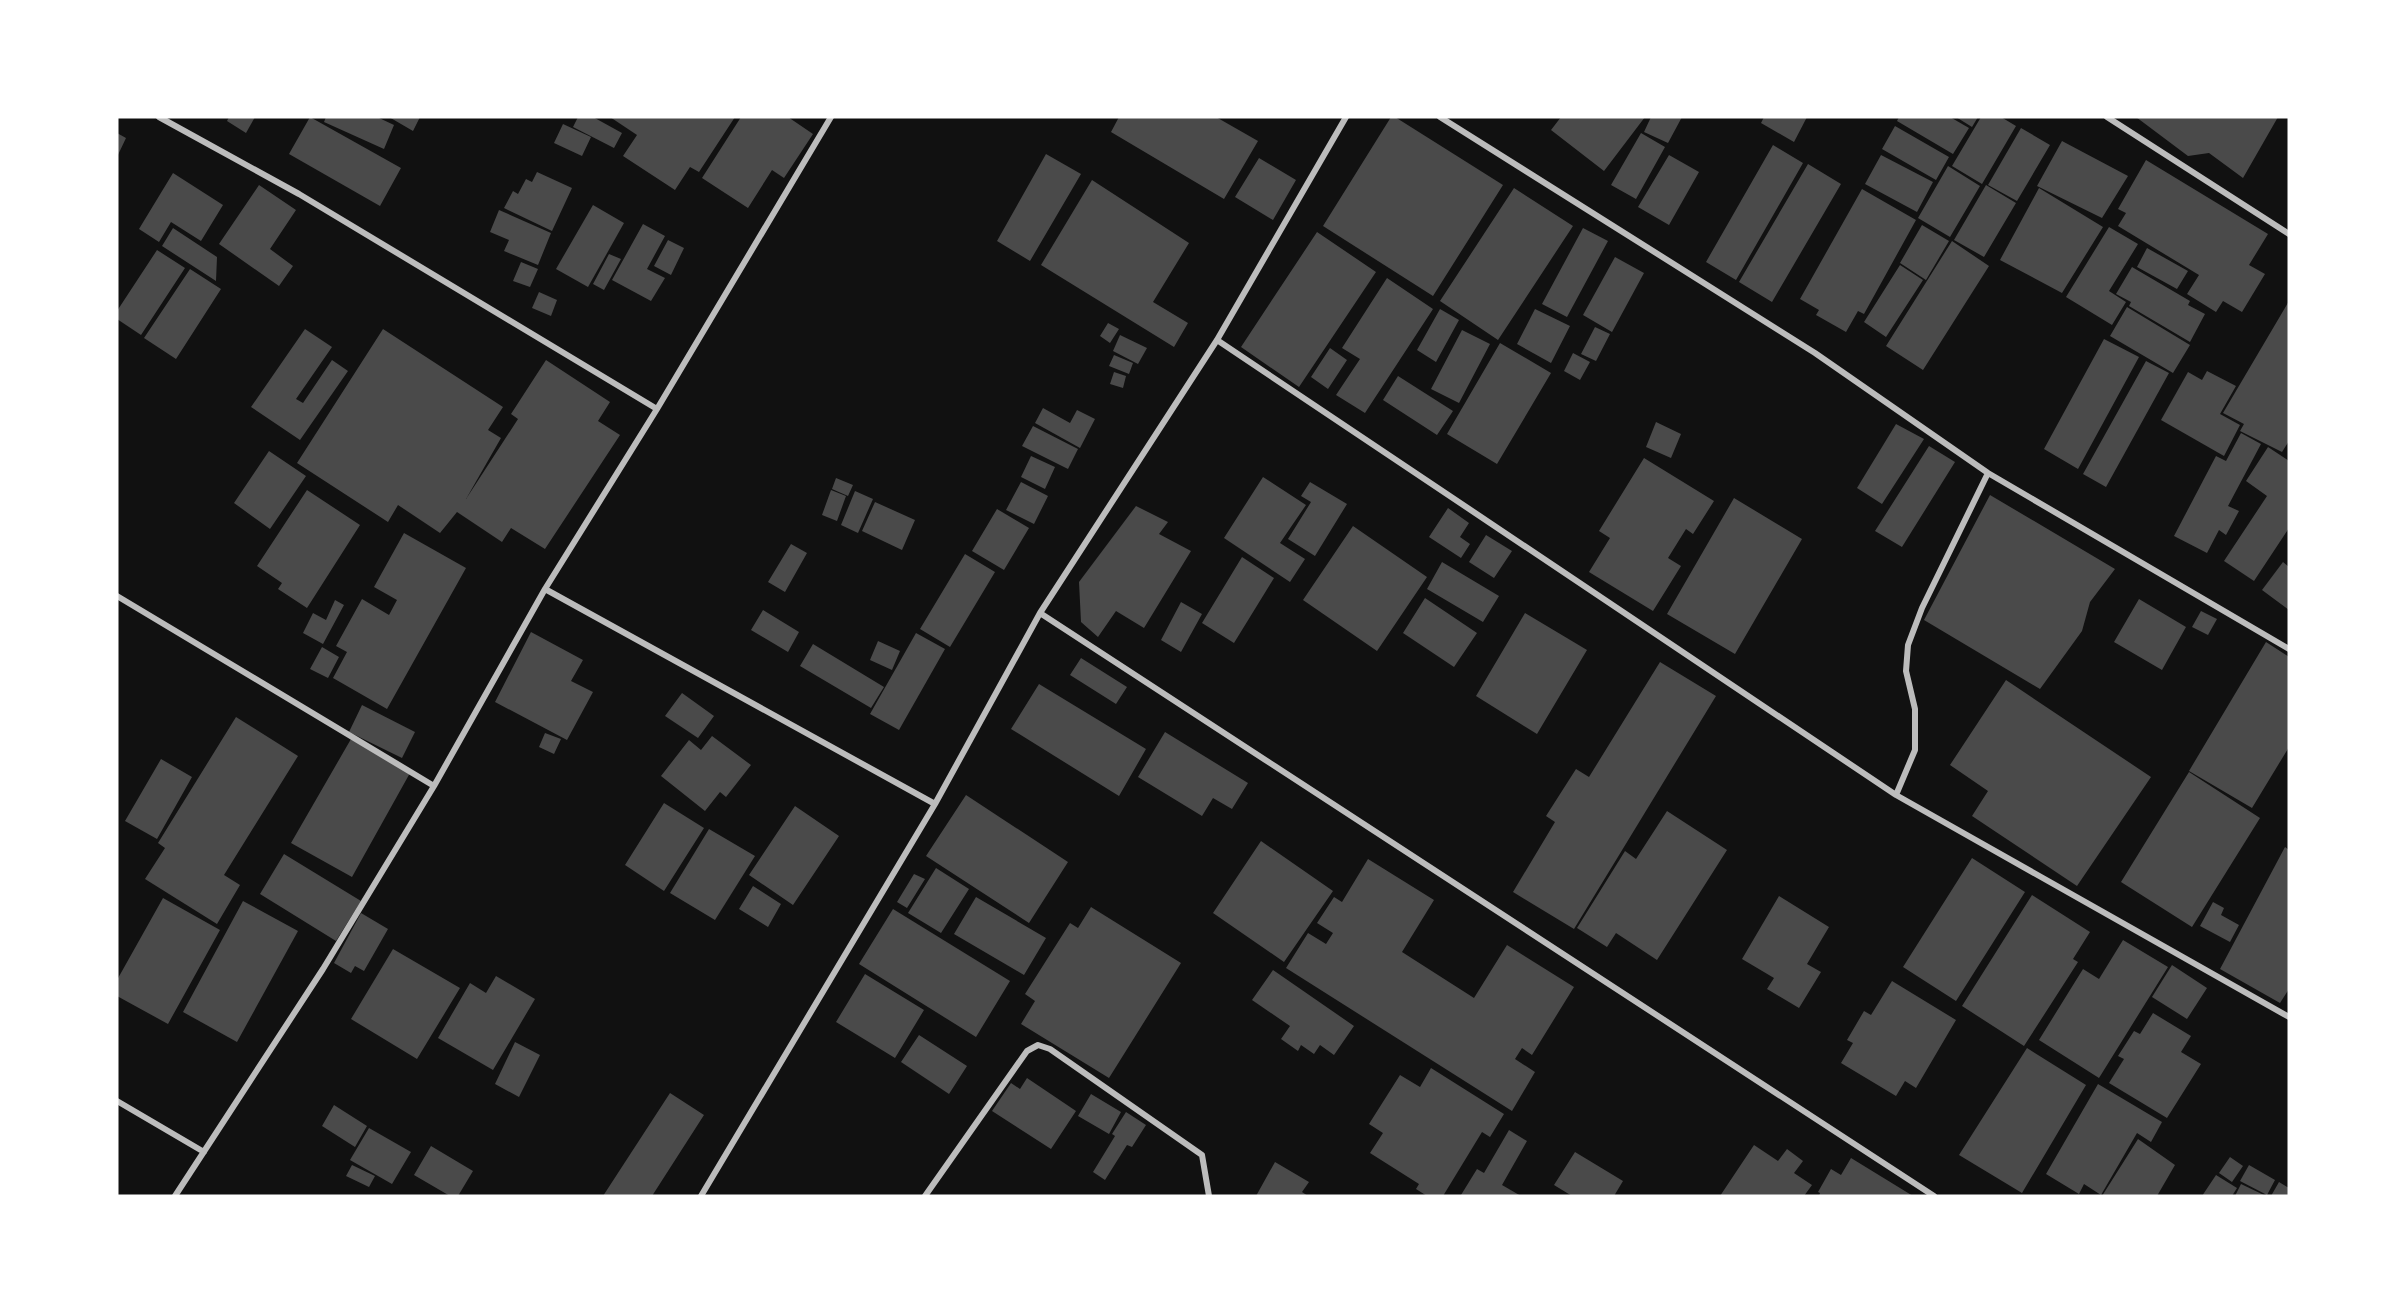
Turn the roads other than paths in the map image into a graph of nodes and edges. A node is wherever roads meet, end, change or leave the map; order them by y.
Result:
1 (159, 117) edge
2 (831, 117) edge
3 (1346, 117) edge
4 (1440, 117) edge
5 (2107, 117) edge
6 (2289, 234) edge
7 (1217, 340) junction
8 (657, 409) junction
9 (1988, 473) junction
10 (545, 589) junction
11 (117, 596) edge
12 (1040, 613) junction
13 (2289, 649) edge
14 (434, 786) junction
15 (1896, 795) junction
16 (935, 804) junction
17 (2289, 1017) edge
18 (117, 1101) edge
19 (204, 1152) junction
20 (176, 1196) edge
21 (701, 1196) edge
22 (926, 1196) edge
23 (1209, 1196) edge
24 (1934, 1196) edge

1 - 8 street
2 - 8 street
3 - 7 street
4 - 9 street
5 - 6 street
7 - 12 street
7 - 15 street
8 - 10 street
9 - 13 street
9 - 15 street
10 - 14 street
10 - 16 street
11 - 14 street
12 - 16 street
12 - 24 street
14 - 19 street
15 - 17 street
16 - 21 street
18 - 19 street
19 - 20 street
22 - 23 street

